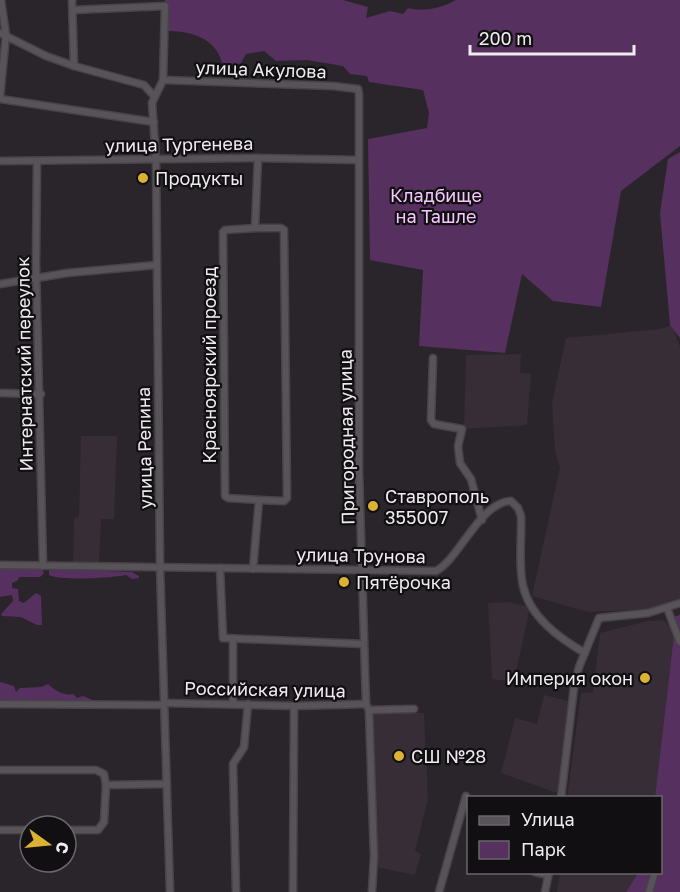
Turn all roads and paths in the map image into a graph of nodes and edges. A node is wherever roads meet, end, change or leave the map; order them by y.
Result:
1 (1, 0) edge
2 (72, 0) edge
3 (73, 10) junction
4 (3, 34) edge
5 (74, 66) junction
6 (163, 80) junction
7 (358, 89) joint
8 (154, 96) junction
9 (0, 98) edge
10 (154, 122) junction
11 (258, 158) junction
12 (156, 159) junction
13 (37, 160) junction
14 (358, 160) junction
15 (0, 161) edge
16 (255, 228) junction
17 (156, 265) junction
18 (37, 279) junction
19 (0, 284) edge
20 (433, 358) dead end
21 (0, 393) edge
22 (41, 394) junction
23 (259, 500) junction
24 (482, 520) junction
25 (0, 566) edge
26 (43, 566) junction
27 (160, 567) junction
28 (220, 568) junction
29 (253, 569) junction
30 (363, 570) junction
31 (680, 603) edge
32 (667, 608) junction
33 (233, 640) junction
34 (680, 642) edge
35 (363, 644) junction
36 (585, 653) junction
37 (0, 704) edge
38 (164, 704) junction
39 (233, 704) junction
40 (248, 704) junction
41 (294, 706) junction
42 (367, 707) junction
43 (414, 709) dead end
44 (0, 770) edge
45 (167, 784) junction
46 (106, 785) junction
47 (466, 796) dead end
48 (561, 796) edge
49 (0, 830) edge
50 (18, 830) edge
51 (78, 830) edge
52 (548, 874) edge
53 (656, 874) edge
54 (170, 892) edge
55 (236, 892) edge
56 (293, 892) edge
57 (372, 892) edge
58 (440, 892) edge
59 (545, 892) edge
60 (650, 892) edge

1 - 4 street
2 - 3 street
3 - 5 street
3 - 6 street, улица Репина
4 - 5 street
4 - 9 street
5 - 8 street
6 - 7 street, улица Акулова
6 - 8 street, улица Репина
7 - 14 street, Пригородная улица
8 - 10 street, улица Репина
9 - 10 street
10 - 12 street, улица Репина
11 - 12 street, улица Тургенева
11 - 14 street, улица Тургенева
11 - 16 street
12 - 13 street, улица Тургенева
12 - 17 street, улица Репина
13 - 15 street, улица Тургенева
13 - 18 street, Интернатский переулок
14 - 30 street, Пригородная улица
16 - 23 street, Красноярский проезд
16 - 23 street, Красноярский проезд
17 - 18 street
17 - 27 street, улица Репина
18 - 19 street
18 - 22 street, Интернатский переулок
20 - 24 street
21 - 22 street
22 - 26 street, Интернатский переулок
23 - 29 street
24 - 30 street, улица Трунова
24 - 36 street, улица Трунова
25 - 26 street, улица Трунова
26 - 27 street, улица Трунова
27 - 28 street, улица Трунова
27 - 38 street, улица Репина
28 - 29 street, улица Трунова
28 - 33 street
29 - 30 street, улица Трунова
30 - 35 street, Пригородная улица
31 - 32 street
32 - 34 street
32 - 36 street
33 - 35 street
33 - 39 street
35 - 42 street, Пригородная улица
36 - 48 street
37 - 38 street, Российская улица
38 - 39 street, Российская улица
38 - 45 street, улица Репина
39 - 40 street, Российская улица
40 - 41 street, Российская улица
40 - 55 street
41 - 42 street, Российская улица
41 - 56 street
42 - 43 street, Российская улица
42 - 57 street, Пригородная улица
44 - 46 street
45 - 46 street
45 - 54 street, улица Репина
46 - 51 street
47 - 58 street
49 - 50 street
52 - 59 street
53 - 60 street

